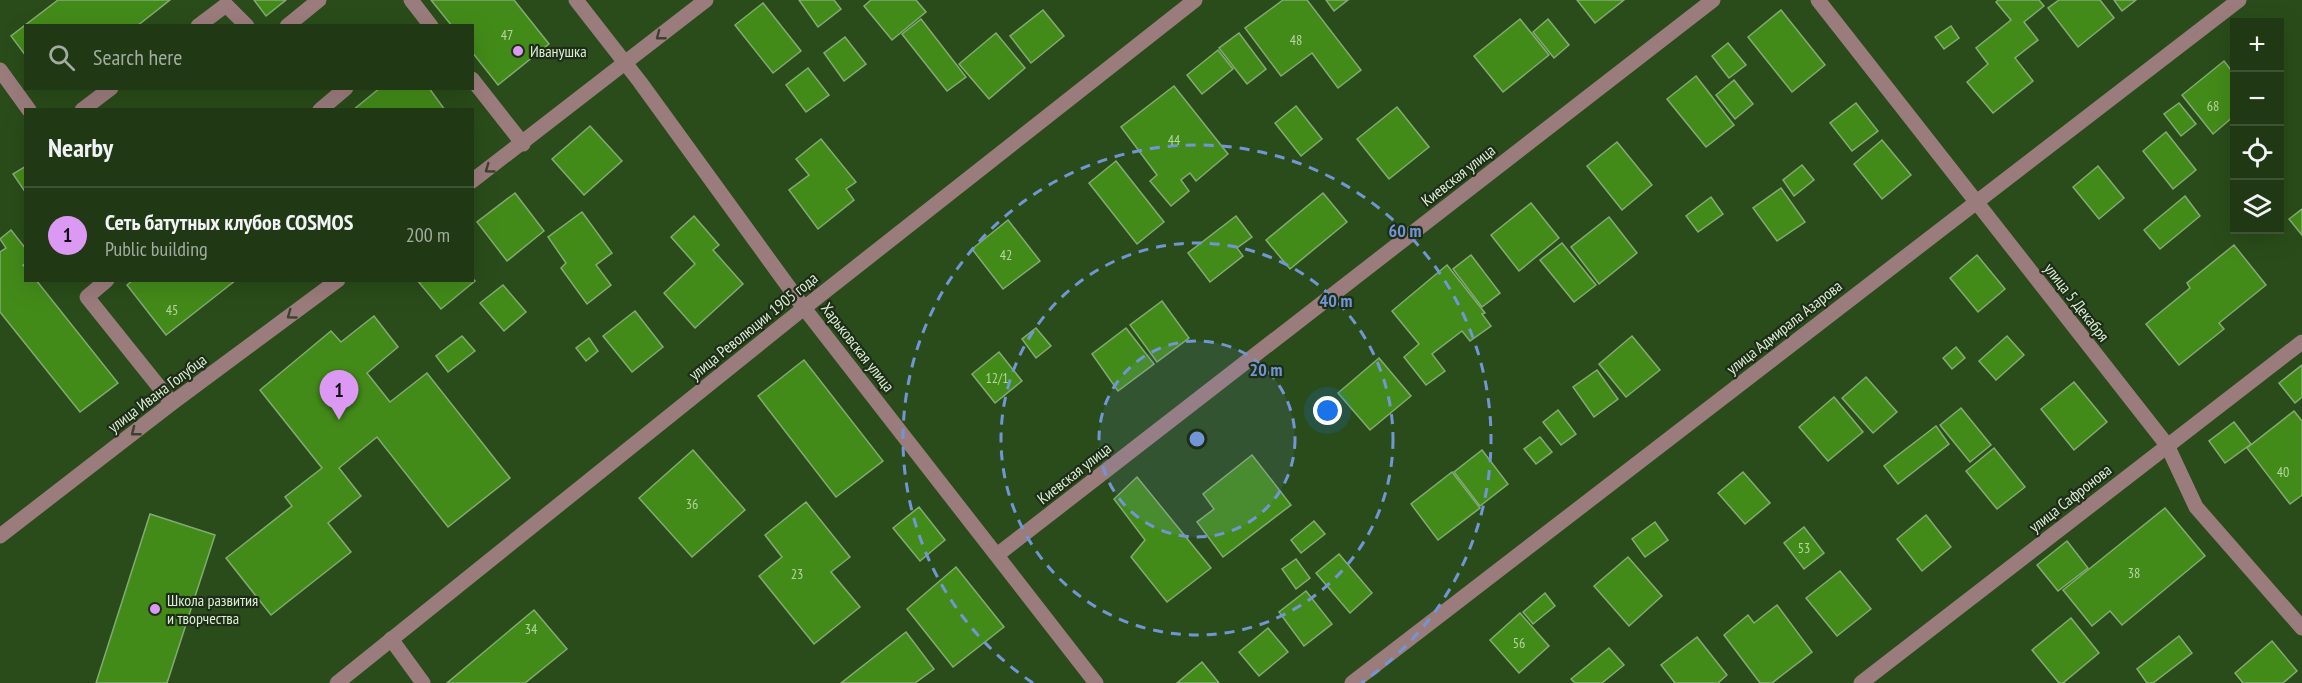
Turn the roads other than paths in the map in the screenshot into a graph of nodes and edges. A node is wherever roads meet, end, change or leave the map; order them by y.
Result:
1 (319, 0) edge
2 (411, 0) edge
3 (576, 0) edge
4 (706, 0) edge
5 (1195, 0) edge
6 (1713, 0) edge
7 (1818, 0) edge
8 (2239, 0) edge
9 (224, 3) edge
10 (200, 24) edge
11 (245, 24) edge
12 (289, 24) edge
13 (427, 24) edge
14 (626, 63) junction
15 (0, 70) edge
16 (474, 82) edge
17 (108, 90) edge
18 (344, 90) edge
19 (28, 108) edge
20 (85, 108) edge
21 (322, 108) edge
22 (523, 144) junction
23 (474, 180) edge
24 (1976, 202) junction
25 (105, 282) edge
26 (335, 282) edge
27 (804, 308) junction
28 (2302, 342) edge
29 (172, 404) junction
30 (2167, 445) junction
31 (0, 536) edge
32 (997, 555) junction
33 (2302, 628) edge
34 (391, 639) junction
35 (337, 683) edge
36 (423, 683) edge
37 (1096, 683) edge
38 (1352, 683) edge
39 (1861, 683) edge

1 - 12 street
2 - 13 street
3 - 14 street, Харьковская улица
4 -> 14 street
5 - 27 street, улица Революции 1905 года
6 - 32 street, Киевская улица
7 - 24 street, улица 5 Декабря
8 - 24 street, улица Адмирала Азарова
9 - 10 street
9 - 11 street
14 - 22 street
14 - 27 street, Харьковская улица
15 - 19 street
16 - 22 street
17 - 20 street
18 - 21 street
22 -> 23 street
24 - 30 street, улица 5 Декабря
24 - 38 street, улица Адмирала Азарова
25 - 29 street
26 -> 29 street, улица Ивана Голубца
27 - 32 street, Харьковская улица
27 - 34 street, улица Революции 1905 года
28 - 30 street, улица Сафронова
29 -> 31 street, улица Ивана Голубца
30 - 33 street, улица 5 Декабря
30 - 39 street, улица Сафронова
32 - 37 street, Харьковская улица
34 - 35 street, улица Революции 1905 года
34 - 36 street

